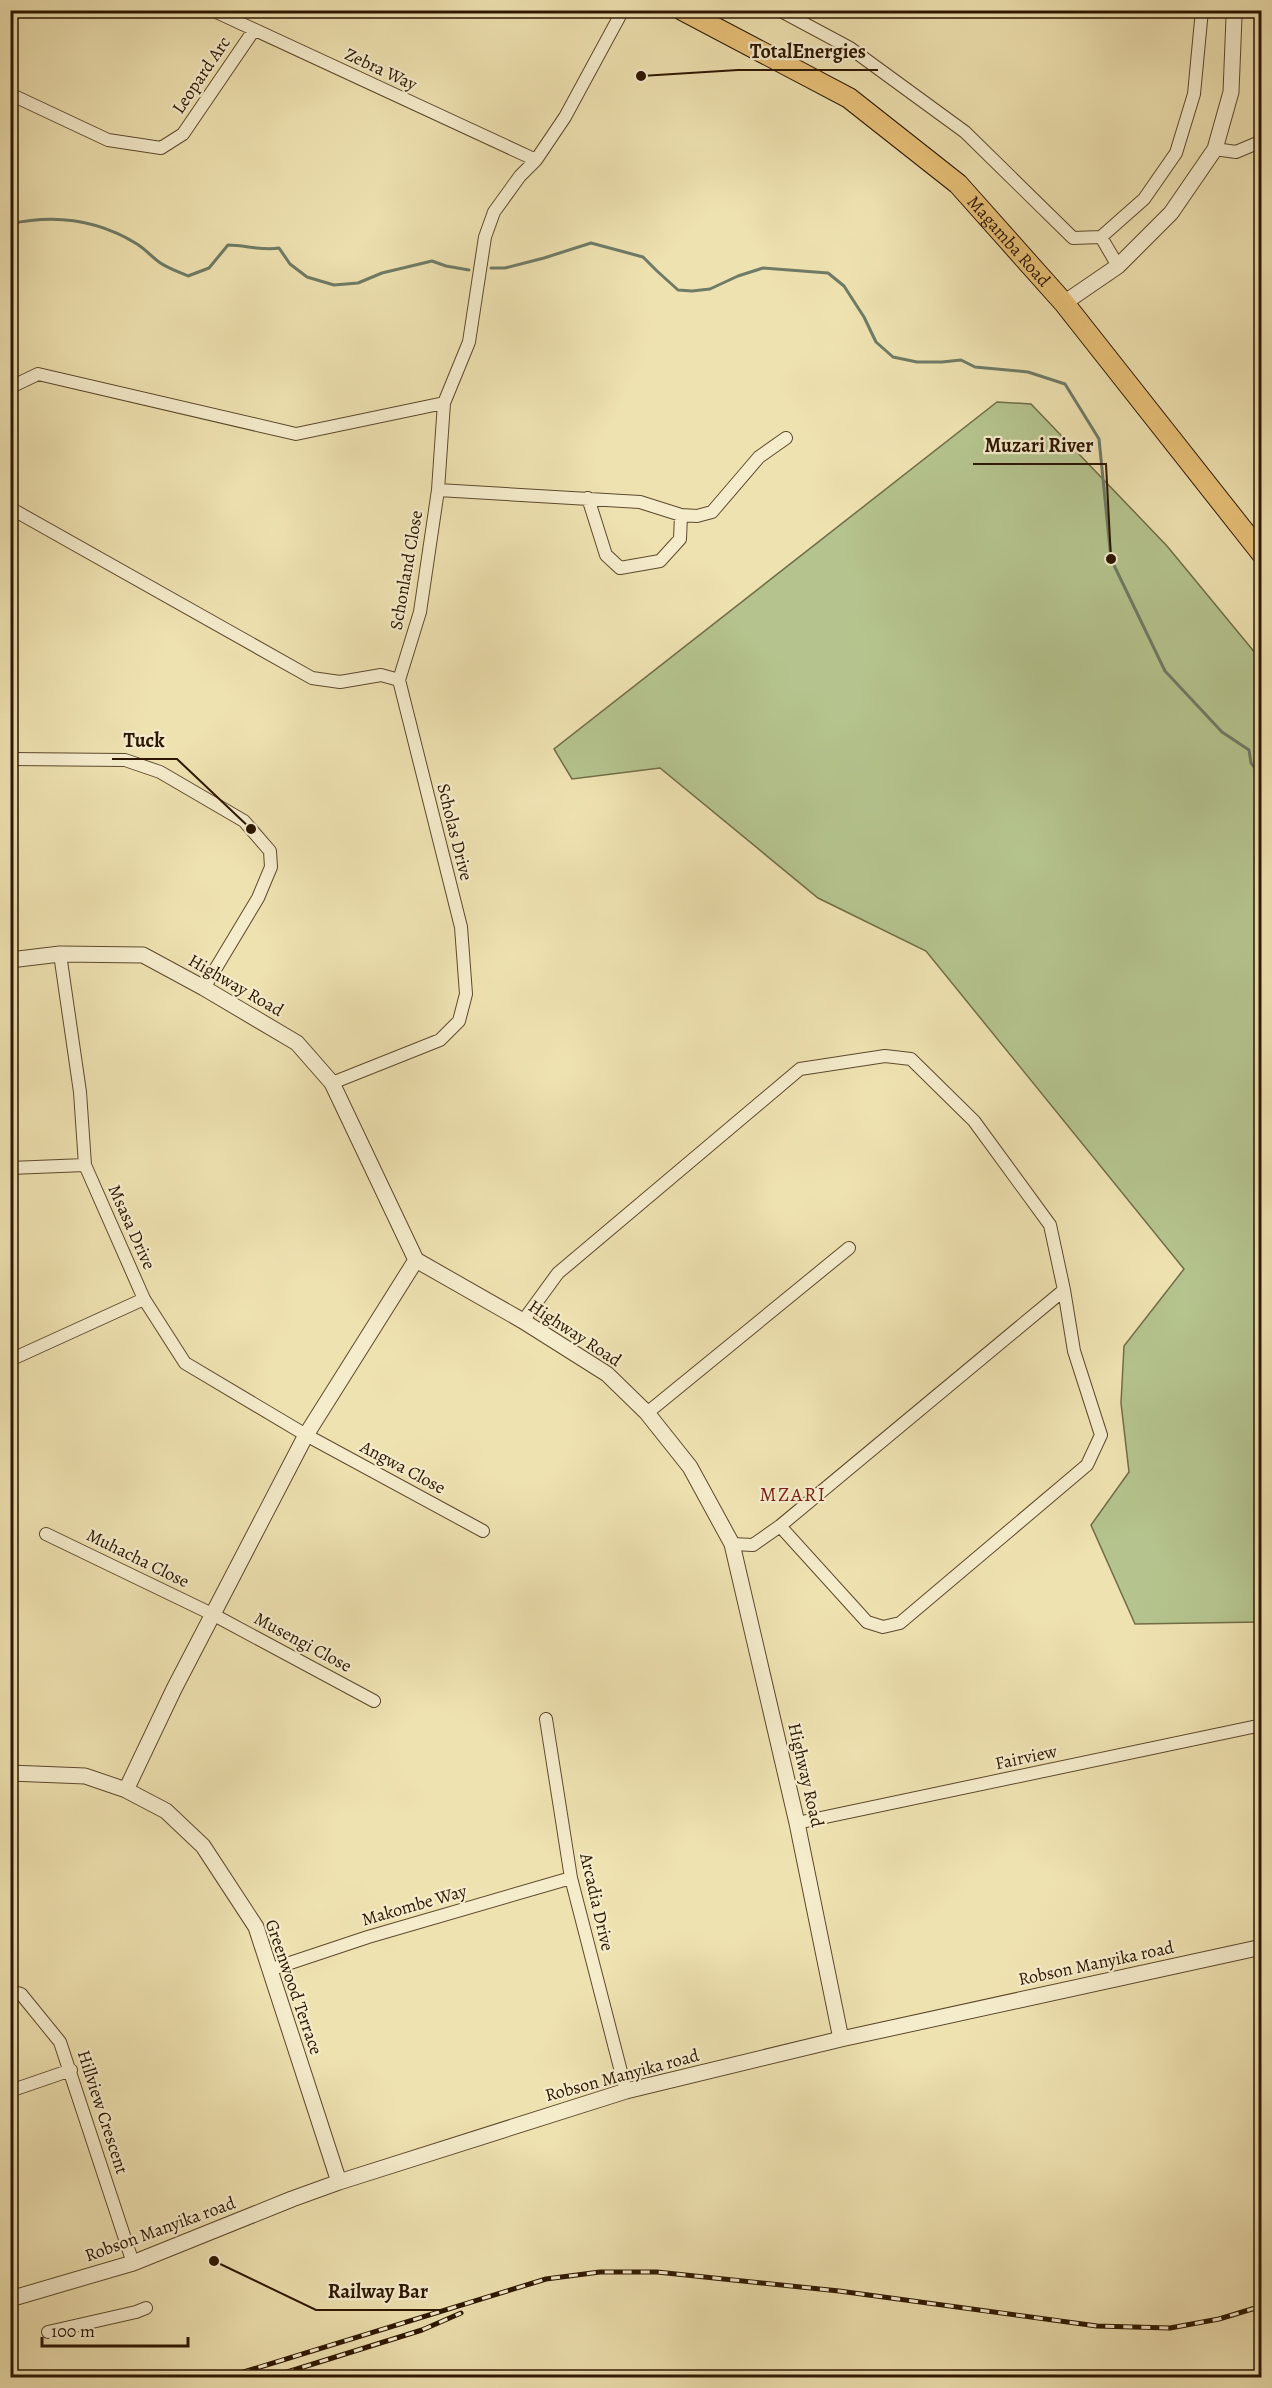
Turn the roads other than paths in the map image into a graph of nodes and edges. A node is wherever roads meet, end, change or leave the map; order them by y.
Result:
1 (212, 10) edge
2 (623, 10) edge
3 (682, 10) edge
4 (779, 10) edge
5 (1202, 10) edge
6 (1231, 10) edge
7 (254, 30) junction
8 (10, 94) edge
9 (1262, 141) edge
10 (1215, 149) junction
11 (536, 160) junction
12 (1101, 237) junction
13 (1118, 266) junction
14 (1064, 303) junction
15 (10, 391) edge
16 (444, 403) junction
17 (786, 438) dead end
18 (438, 490) junction
19 (588, 498) junction
20 (10, 508) edge
21 (681, 515) junction
22 (1262, 554) edge
23 (399, 681) junction
24 (10, 759) edge
25 (60, 954) junction
26 (10, 960) edge
27 (204, 988) junction
28 (332, 1083) junction
29 (84, 1165) junction
30 (10, 1168) edge
31 (849, 1248) dead end
32 (416, 1260) junction
33 (1064, 1290) junction
34 (144, 1299) junction
35 (523, 1321) junction
36 (10, 1360) edge
37 (647, 1413) junction
38 (306, 1435) junction
39 (780, 1526) junction
40 (483, 1531) dead end
41 (46, 1534) dead end
42 (732, 1544) junction
43 (214, 1615) junction
44 (374, 1701) dead end
45 (546, 1719) dead end
46 (1262, 1725) edge
47 (10, 1773) edge
48 (126, 1790) junction
49 (797, 1823) junction
50 (571, 1878) junction
51 (1262, 1947) edge
52 (269, 1970) junction
53 (10, 1991) edge
54 (841, 2039) junction
55 (71, 2070) junction
56 (10, 2091) edge
57 (626, 2091) junction
58 (339, 2182) junction
59 (133, 2263) junction
60 (10, 2299) edge
61 (146, 2308) dead end
62 (48, 2332) dead end

1 - 7 street, Zebra Way
2 - 11 street, Schonland Close
3 - 14 highway, Magamba Road
4 - 12 street
5 - 12 street
6 - 10 street
7 - 8 street, Leopard Arc
7 - 11 street, Zebra Way
9 - 10 street
10 - 13 street
11 - 16 street, Schonland Close
12 - 13 street
13 - 14 street
14 - 22 highway, Magamba Road
15 - 16 street
16 - 18 street, Schonland Close
17 - 21 street
18 - 19 street
18 - 23 street, Schonland Close
19 - 21 street
19 - 21 street
20 - 23 street
23 - 28 street, Scholas Drive
24 - 27 street
25 - 26 street, Highway Road
25 - 27 street, Highway Road
25 - 29 street, Msasa Drive
27 - 28 street, Highway Road
28 - 32 street, Highway Road
29 - 30 street
29 - 34 street, Msasa Drive
31 - 37 street
32 - 35 street, Highway Road
32 - 38 street
33 - 35 street
33 - 39 street
33 - 39 street
34 - 36 street
34 - 38 street, Msasa Drive
35 - 37 street, Highway Road
37 - 42 street, Highway Road
38 - 40 street, Angwa Close
38 - 43 street
39 - 42 street
41 - 43 street, Muhacha Close
42 - 49 street, Highway Road
43 - 44 street, Musengi Close
43 - 48 street
45 - 50 street, Arcadia Drive
46 - 49 street, Fairview
47 - 48 street, Greenwood Terrace
48 - 52 street, Greenwood Terrace
49 - 54 street, Highway Road
50 - 52 street, Makombe Way
50 - 57 street, Arcadia Drive
51 - 54 street, Robson Manyika road
52 - 58 street, Greenwood Terrace
53 - 55 street, Hillview Crescent
54 - 57 street, Robson Manyika road
55 - 56 street
55 - 59 street, Hillview Crescent
57 - 58 street, Robson Manyika road
58 - 59 street, Robson Manyika road
59 - 60 street, Robson Manyika road
61 - 62 street

